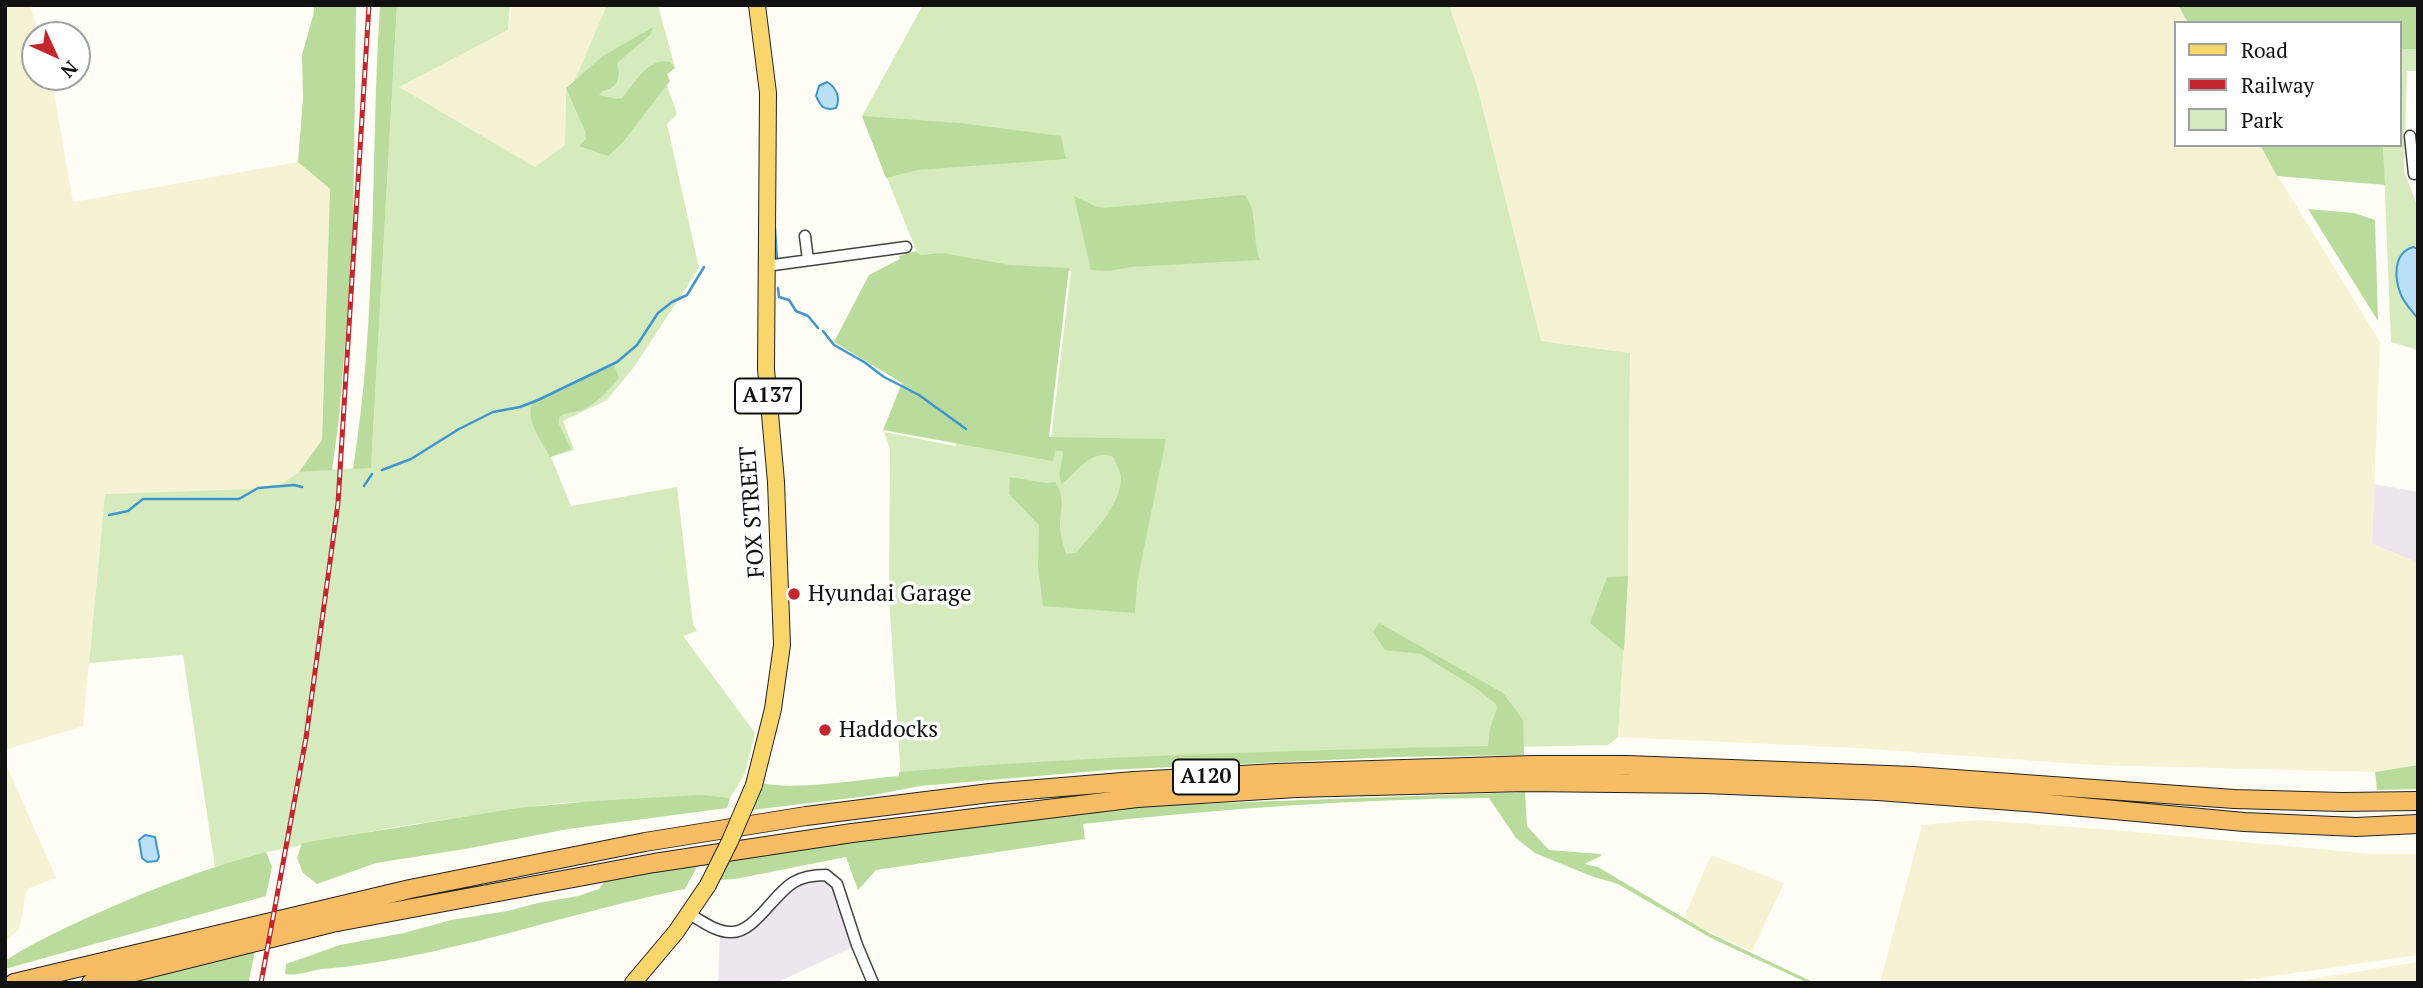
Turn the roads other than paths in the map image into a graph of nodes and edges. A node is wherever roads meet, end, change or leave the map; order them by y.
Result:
1 (757, 5) edge
2 (2410, 136) dead end
3 (2415, 154) edge
4 (2414, 174) dead end
5 (805, 236) dead end
6 (906, 247) dead end
7 (808, 260) junction
8 (774, 265) junction
9 (2418, 801) edge
10 (2418, 824) edge
11 (690, 914) junction
12 (14, 983) edge
13 (91, 983) edge
14 (633, 983) edge
15 (873, 983) edge

1 - 8 main road, FOX STREET / A137
2 - 3 street
3 - 4 street
5 - 7 street
6 - 7 street
7 - 8 street
8 - 11 main road, FOX STREET / A137, bridge
9 - 12 highway, A120
10 - 13 highway, A120
11 - 14 main road, A137
11 - 15 street

